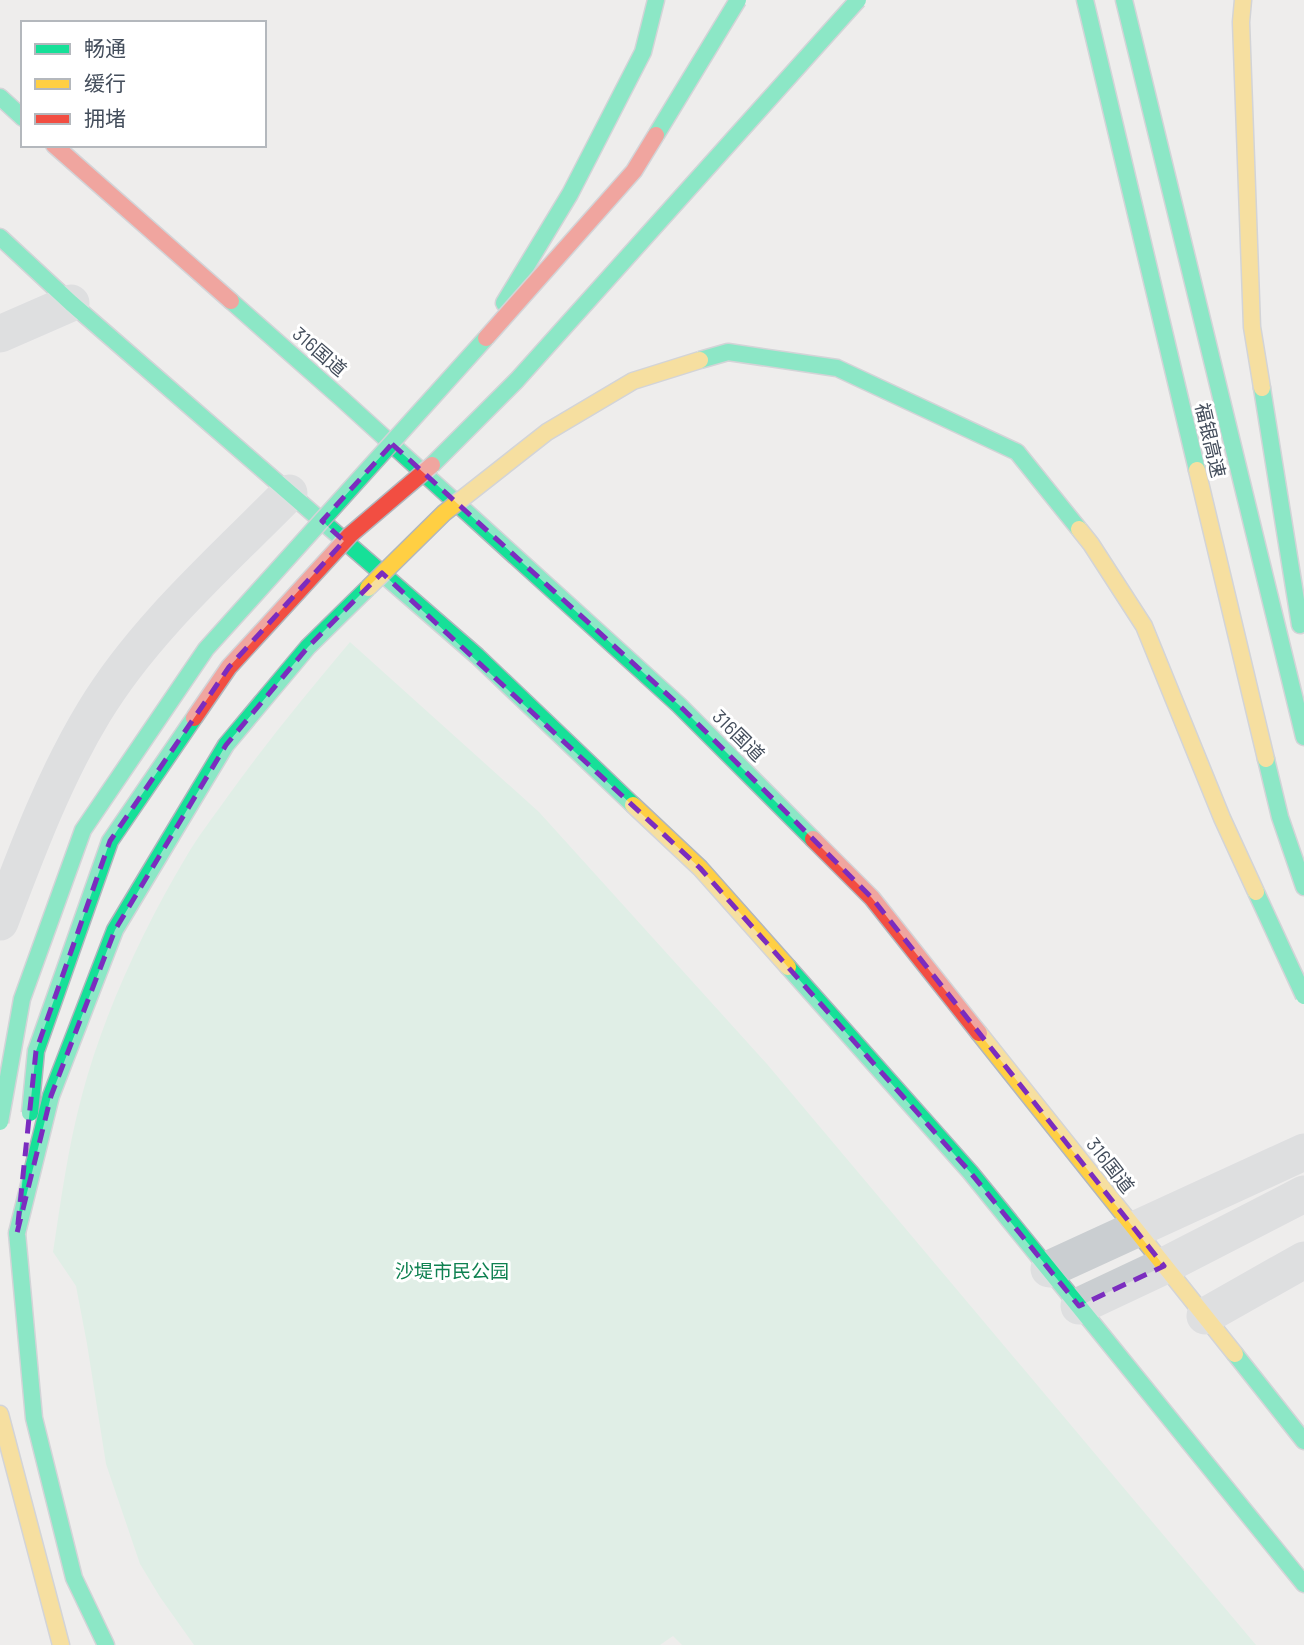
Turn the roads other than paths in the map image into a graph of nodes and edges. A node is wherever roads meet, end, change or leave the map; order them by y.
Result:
1 (656, 0) edge
2 (738, 0) edge
3 (858, 0) edge
4 (1085, 0) edge
5 (1124, 0) edge
6 (1243, 0) edge
7 (0, 97) edge
8 (21, 116) edge
9 (56, 147) edge
10 (0, 237) edge
11 (71, 303) junction
12 (0, 334) edge
13 (475, 350) junction
14 (289, 493) junction
15 (1301, 638) dead end
16 (1304, 737) edge
17 (1304, 887) edge
18 (0, 922) edge
19 (1304, 996) edge
20 (0, 1122) edge
21 (1304, 1152) edge
22 (1304, 1194) edge
23 (1135, 1230) junction
24 (17, 1233) junction
25 (1304, 1260) edge
26 (1164, 1266) junction
27 (1049, 1269) junction
28 (1079, 1307) junction
29 (1205, 1316) junction
30 (0, 1414) edge
31 (1304, 1441) edge
32 (1304, 1584) edge
33 (61, 1645) edge
34 (106, 1645) edge

1 - 13 highway, bridge
2 - 13 highway, bridge
3 - 24 highway, bridge
4 - 17 highway, 福银高速
5 - 16 highway, 福银高速
6 - 15 highway
7 - 8 highway
9 - 23 highway, 316国道
10 - 11 highway
11 - 12 street
11 - 14 highway
13 - 20 highway, bridge
14 - 18 street
14 - 27 highway
19 - 24 highway, bridge
21 - 23 street
22 - 26 street
23 - 26 highway, 316国道
23 - 27 street
24 - 34 highway
25 - 29 street
26 - 28 street
26 - 29 highway, 316国道
27 - 28 highway
28 - 32 highway
29 - 31 highway, 316国道
30 - 33 highway

